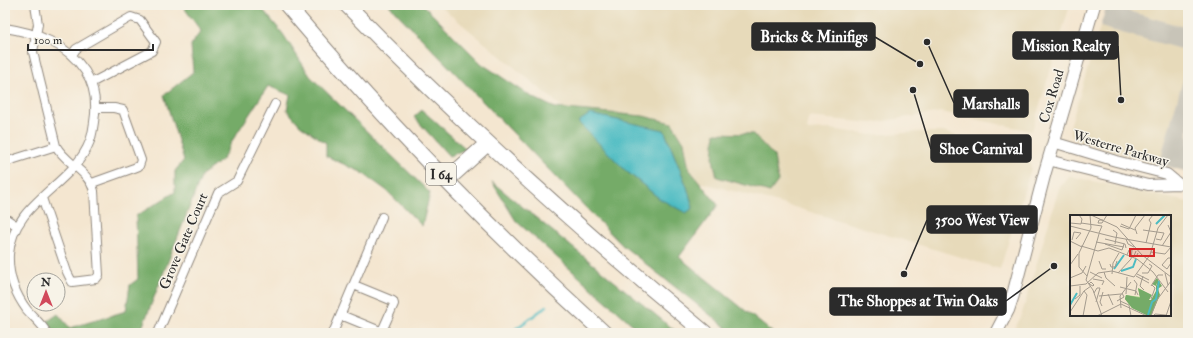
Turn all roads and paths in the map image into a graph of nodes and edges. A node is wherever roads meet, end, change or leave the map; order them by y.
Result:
1 (35, 5) edge
2 (287, 5) edge
3 (347, 5) edge
4 (1094, 5) edge
5 (5, 28) edge
6 (36, 35) junction
7 (72, 55) junction
8 (91, 84) junction
9 (275, 104) dead end
10 (95, 108) junction
11 (1053, 142) junction
12 (488, 144) junction
13 (56, 146) junction
14 (1048, 160) junction
15 (5, 162) edge
16 (76, 164) junction
17 (447, 180) junction
18 (92, 183) junction
19 (1184, 185) edge
20 (42, 198) junction
21 (382, 217) dead end
22 (5, 218) edge
23 (17, 226) junction
24 (8, 276) edge
25 (354, 285) junction
26 (341, 315) junction
27 (384, 332) edge
28 (47, 333) edge
29 (158, 333) edge
30 (334, 333) edge
31 (604, 333) edge
32 (705, 333) edge
33 (996, 333) edge

1 - 6 street
2 - 17 highway, I 64
3 - 12 highway
4 - 11 main road, Cox Road
5 - 6 street
6 - 7 street
6 - 13 street
7 - 8 street
7 - 8 street
8 - 10 street
9 - 29 street, Grove Gate Court
10 - 16 street
10 - 18 street
11 - 14 main road, Cox Road
11 - 19 street, Westerre Parkway
12 - 17 highway
12 - 32 highway
13 - 15 street
13 - 16 street
14 - 19 street, Westerre Parkway
14 - 33 main road, Cox Road
16 - 18 street
16 - 20 street
17 - 31 highway, I 64
18 - 20 street
20 - 23 street
21 - 25 street
22 - 23 street
23 - 24 street
24 - 28 street
25 - 26 street
25 - 27 street
26 - 27 street
26 - 30 street

